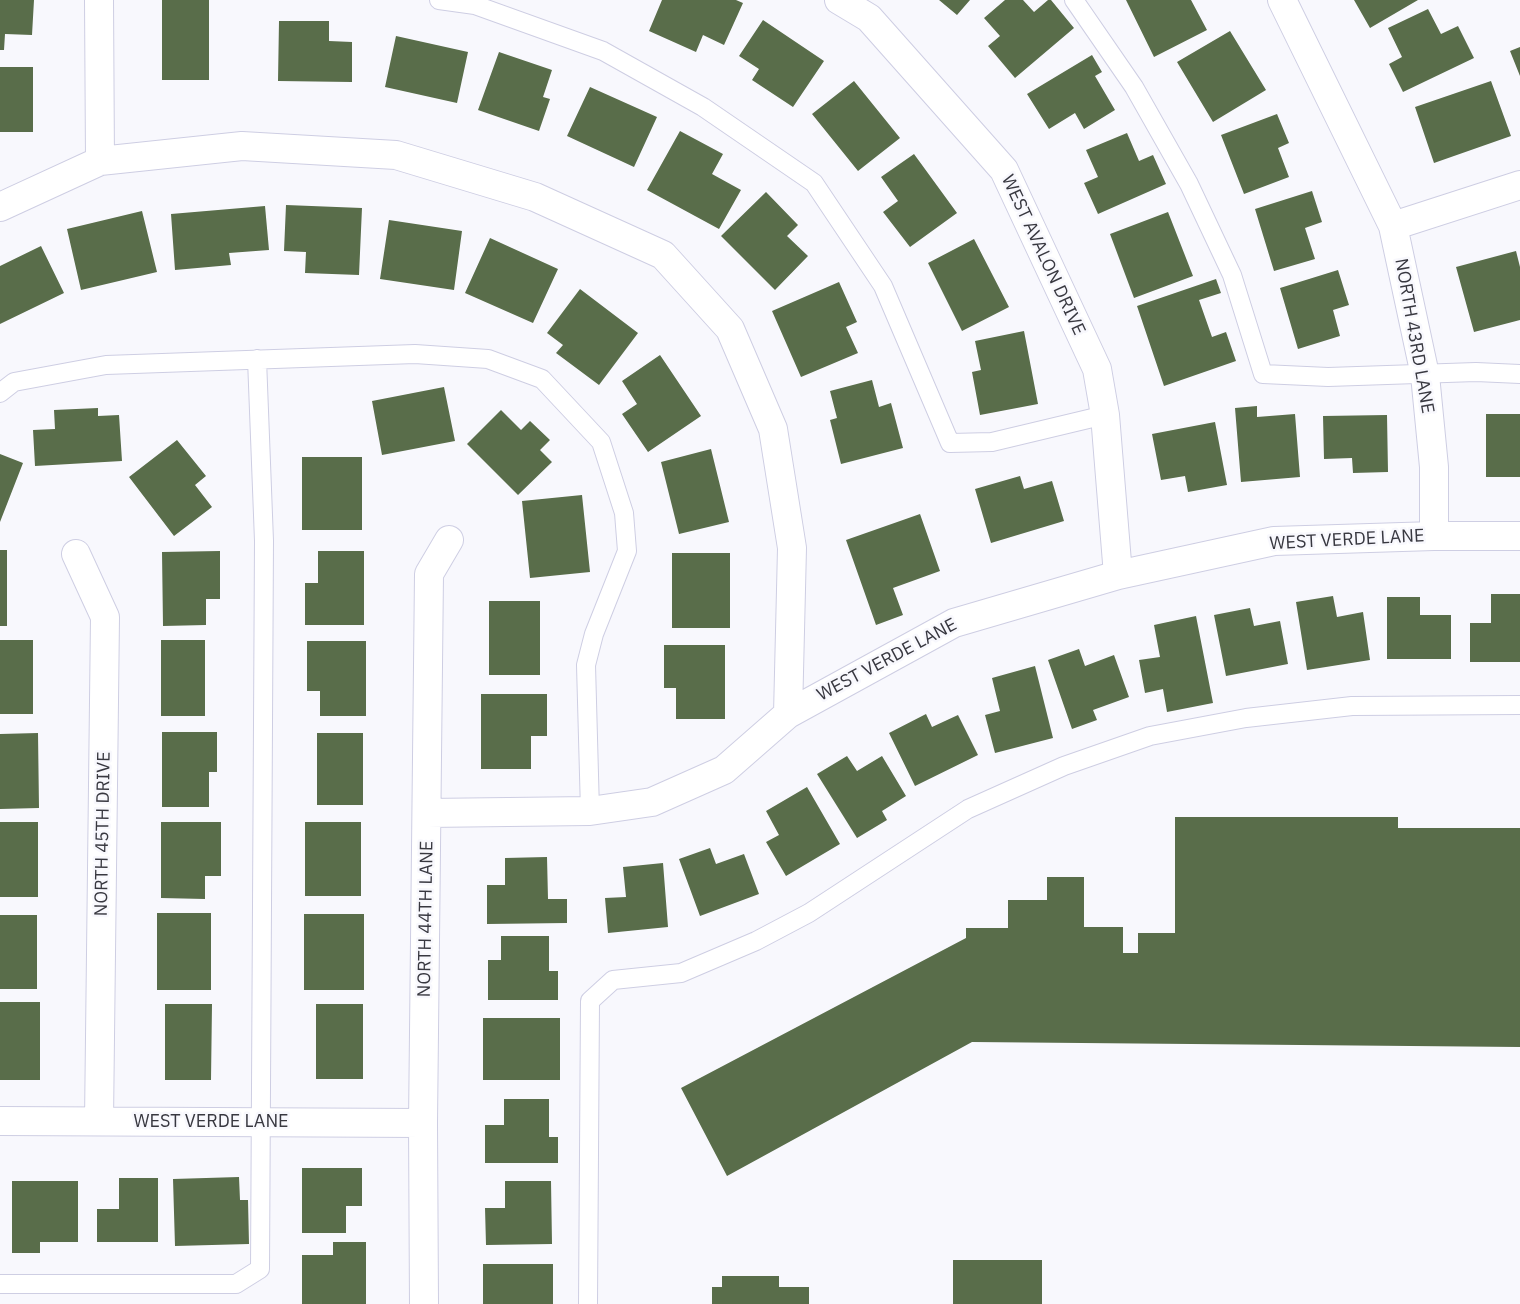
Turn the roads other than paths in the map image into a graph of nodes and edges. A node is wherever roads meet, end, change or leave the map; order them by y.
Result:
1 (99, 0) edge
2 (439, 0) edge
3 (838, 0) edge
4 (1074, 0) edge
5 (1282, 0) edge
6 (100, 161) junction
7 (1520, 186) edge
8 (0, 207) edge
9 (1393, 226) junction
10 (258, 359) junction
11 (1520, 374) edge
12 (1425, 375) junction
13 (0, 393) edge
14 (1105, 416) junction
15 (1434, 536) junction
16 (1520, 536) edge
17 (450, 540) dead end
18 (76, 554) dead end
19 (1118, 575) junction
20 (1520, 704) edge
21 (788, 714) junction
22 (590, 811) junction
23 (427, 813) junction
24 (0, 1121) edge
25 (99, 1122) junction
26 (260, 1122) junction
27 (423, 1123) junction
28 (0, 1284) edge
29 (424, 1304) edge
30 (588, 1304) edge

1 - 6 street
2 - 14 lane
3 - 14 street, WEST AVALON DRIVE
4 - 12 lane
5 - 9 street, NORTH 43RD LANE
6 - 8 street
6 - 21 street
7 - 9 street
9 - 12 street, NORTH 43RD LANE
10 - 13 lane
10 - 22 lane
10 - 26 lane
11 - 12 lane
12 - 15 street, NORTH 43RD LANE
14 - 19 street, WEST AVALON DRIVE
15 - 16 street, WEST VERDE LANE
15 - 19 street, WEST VERDE LANE
17 - 23 street, NORTH 44TH LANE
18 - 25 street, NORTH 45TH DRIVE
19 - 21 street, WEST VERDE LANE
20 - 30 lane
21 - 22 street, WEST VERDE LANE
22 - 23 street, WEST VERDE LANE
23 - 27 street, NORTH 44TH LANE
24 - 25 street, WEST VERDE LANE
25 - 26 street, WEST VERDE LANE
26 - 27 street, WEST VERDE LANE
26 - 28 lane
27 - 29 street, NORTH 44TH LANE

